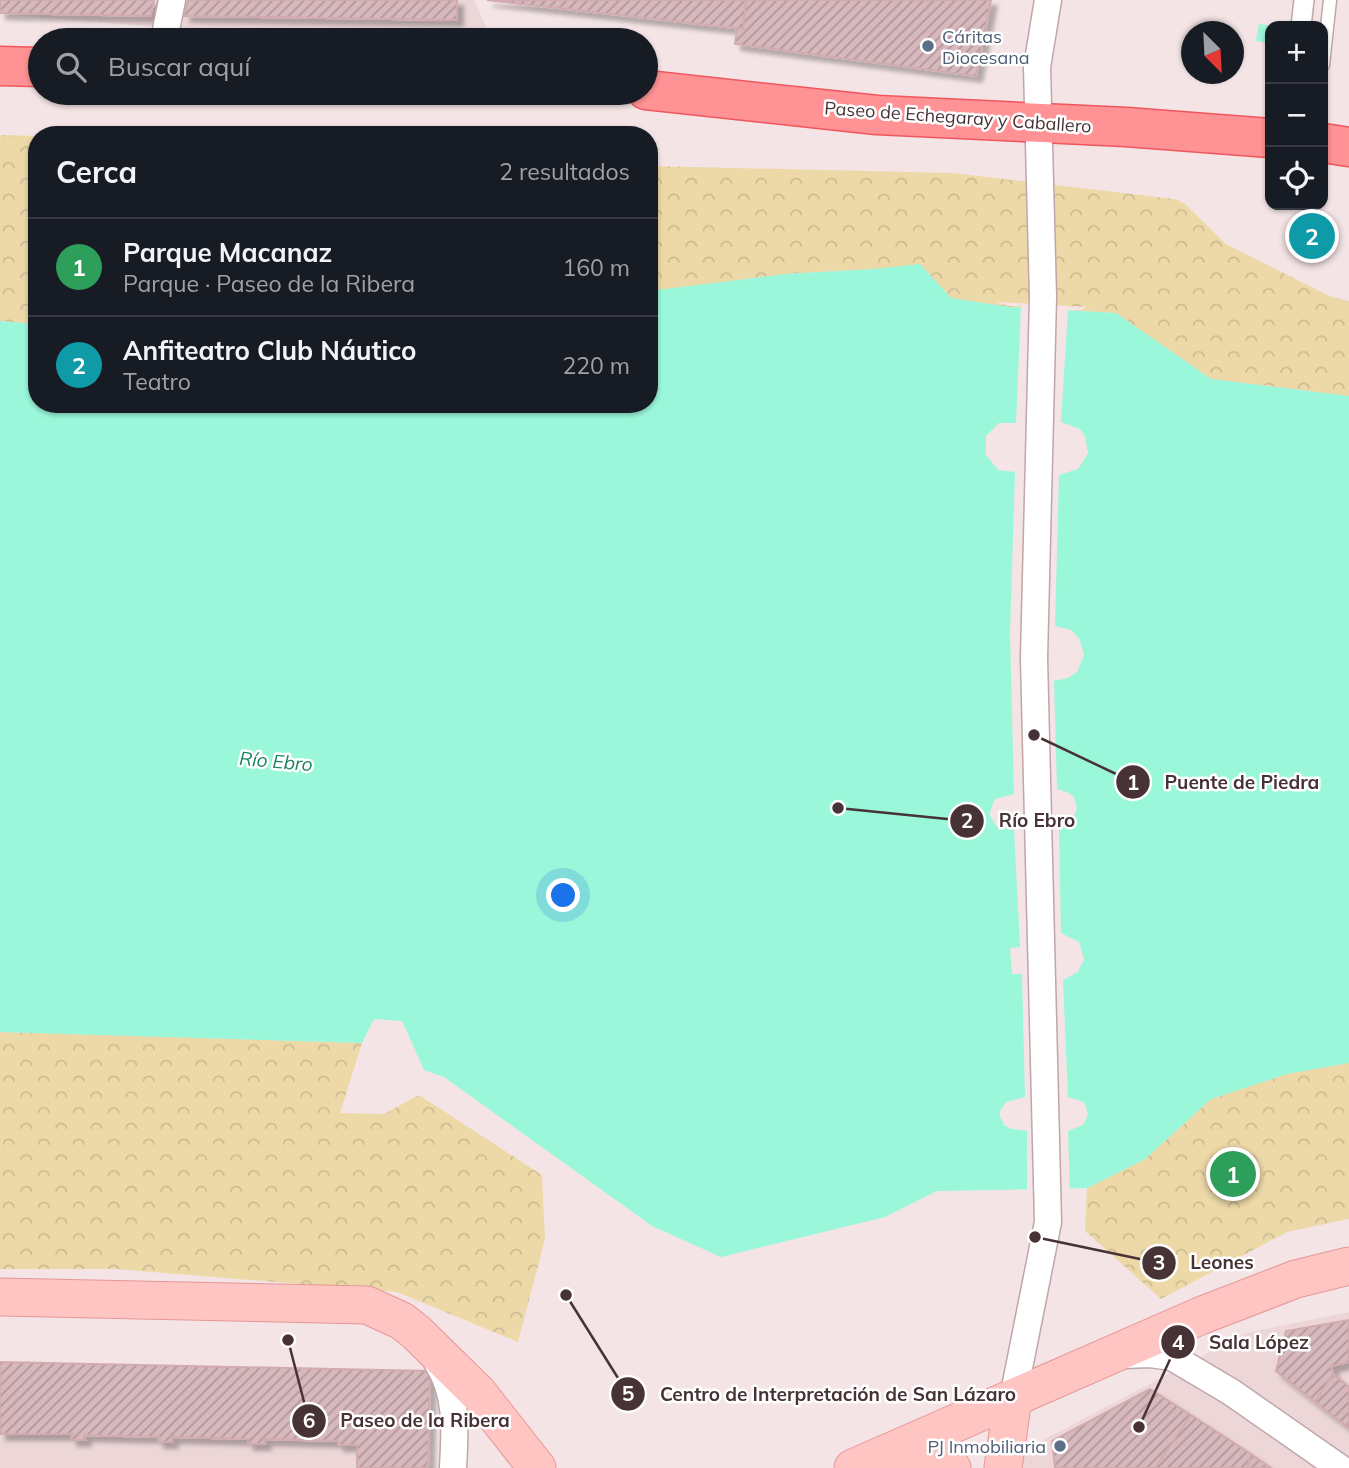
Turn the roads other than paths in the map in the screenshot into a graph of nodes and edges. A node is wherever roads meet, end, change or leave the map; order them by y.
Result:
1 (172, 0) edge
2 (1048, 0) edge
3 (1304, 0) edge
4 (1330, 0) edge
5 (1302, 21) edge
6 (1328, 21) edge
7 (166, 28) edge
8 (658, 91) edge
9 (1039, 123) junction
10 (1265, 138) edge
11 (1328, 144) edge
12 (1349, 147) edge
13 (1349, 1266) edge
14 (0, 1297) edge
15 (423, 1339) junction
16 (1108, 1356) junction
17 (1013, 1398) junction
18 (894, 1451) junction
19 (453, 1468) edge
20 (537, 1468) edge
21 (853, 1468) edge
22 (952, 1468) edge
23 (1003, 1468) edge
24 (1339, 1468) edge

1 - 7 street
2 - 9 street
3 - 5 street
4 - 6 lane
8 - 9 main road, Paseo de Echegaray y Caballero
9 - 10 main road, Paseo de Echegaray y Caballero
9 - 17 street
11 - 12 main road
13 - 16 main road
14 - 15 main road
15 - 19 street
15 - 20 main road
16 - 17 main road
16 - 24 street
17 - 18 main road
17 - 23 main road
18 - 21 main road
18 - 22 main road

